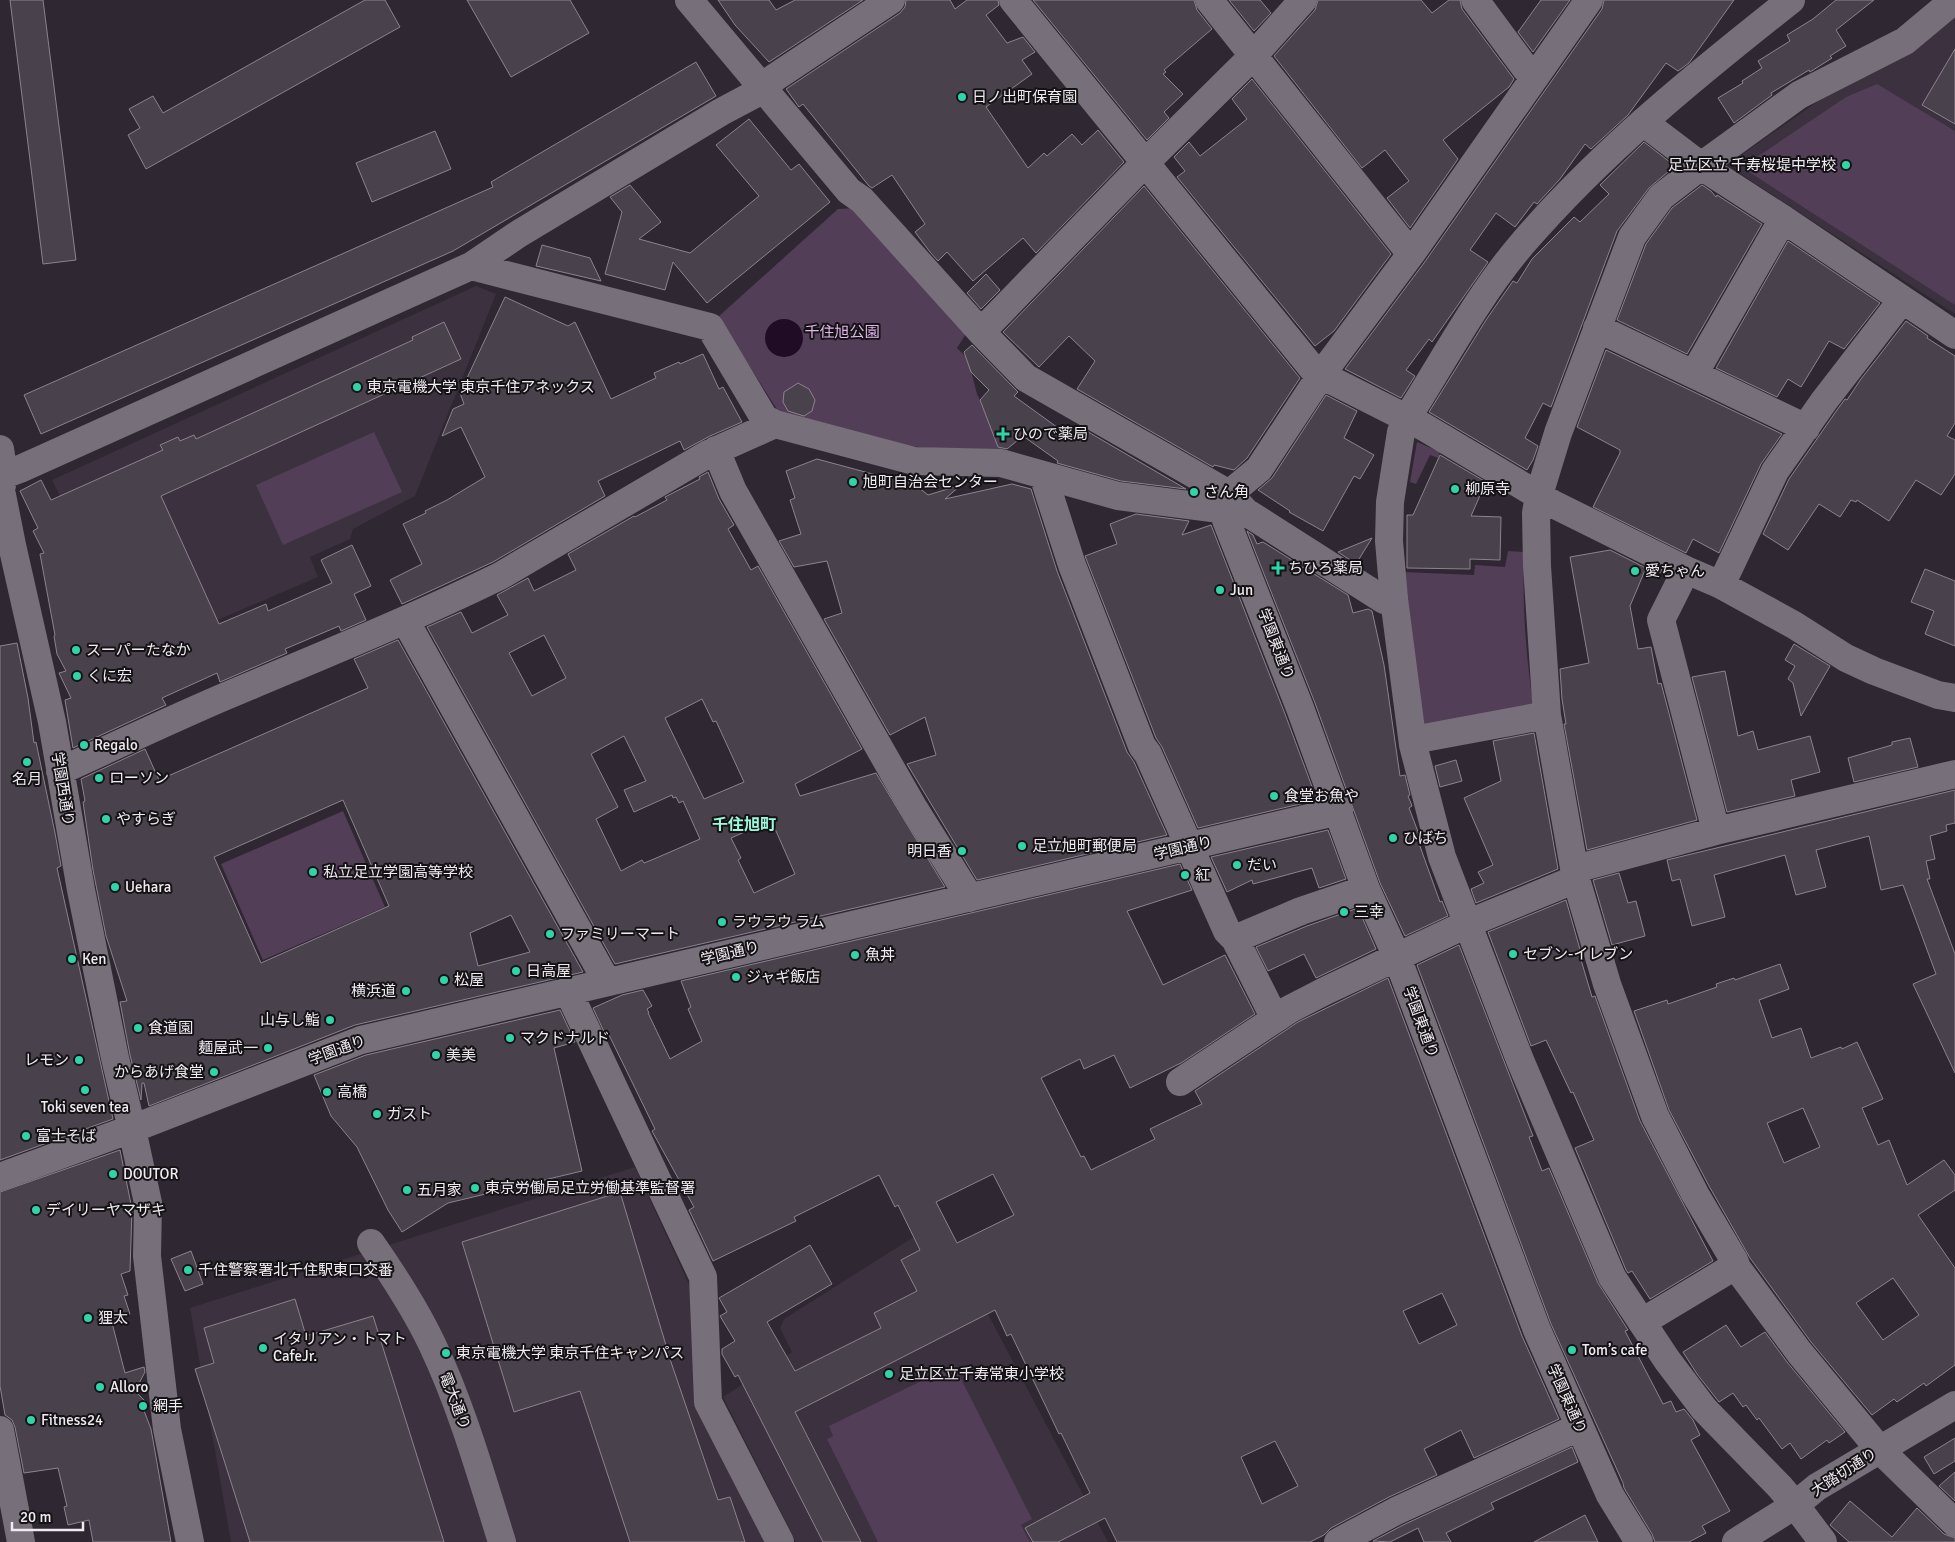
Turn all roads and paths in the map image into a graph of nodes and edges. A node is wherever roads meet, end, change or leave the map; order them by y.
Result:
1 (689, 0) edge
2 (891, 0) edge
3 (1013, 0) edge
4 (1209, 0) edge
5 (1303, 0) edge
6 (1475, 0) edge
7 (1588, 0) edge
8 (1791, 0) edge
9 (1954, 0) edge
10 (856, 9) edge
11 (1253, 56) junction
12 (1536, 74) junction
13 (764, 89) junction
14 (1643, 122) junction
15 (1145, 162) junction
16 (1701, 166) junction
17 (1783, 219) junction
18 (1411, 254) junction
19 (471, 266) junction
20 (1902, 300) junction
21 (1597, 328) junction
22 (981, 332) junction
23 (1955, 335) edge
24 (1694, 374) junction
25 (1322, 375) junction
26 (1407, 418) junction
27 (775, 424) junction
28 (1806, 428) junction
29 (716, 450) junction
30 (2, 462) edge
31 (1043, 475) junction
32 (1229, 494) junction
33 (1540, 495) junction
34 (1686, 570) junction
35 (1721, 585) junction
36 (1394, 599) junction
37 (405, 620) junction
38 (1955, 698) edge
39 (1547, 714) junction
40 (1412, 740) junction
41 (60, 771) junction
42 (1955, 774) edge
43 (1338, 811) junction
44 (1716, 831) junction
45 (1190, 847) junction
46 (1575, 874) junction
47 (1366, 889) junction
48 (970, 898) junction
49 (1469, 923) junction
50 (1235, 939) junction
51 (1397, 957) junction
52 (607, 982) junction
53 (569, 993) junction
54 (1275, 1019) junction
55 (1180, 1082) dead end
56 (132, 1129) junction
57 (0, 1177) edge
58 (371, 1242) dead end
59 (1737, 1268) junction
60 (1642, 1322) junction
61 (1955, 1405) edge
62 (1579, 1427) junction
63 (0, 1430) edge
64 (1879, 1449) junction
65 (1795, 1505) junction
66 (1955, 1523) edge
67 (20, 1542) edge
68 (190, 1542) edge
69 (502, 1542) edge
70 (780, 1542) edge
71 (1338, 1542) edge
72 (1640, 1542) edge
73 (1736, 1542) edge
74 (1823, 1542) edge

1 - 13 street
2 - 10 street
3 - 15 street
4 - 11 street
5 - 11 street
6 - 12 street
7 - 12 street
8 - 14 street
9 - 16 street
10 - 13 street
11 - 15 street
11 - 18 street
12 - 18 street
13 - 19 street
13 - 22 street
14 - 16 street
14 - 26 street
15 - 22 street
15 - 25 street
16 - 17 street
16 - 21 street
17 - 20 street
17 - 24 street
18 - 25 street
19 - 27 street
19 - 30 street
20 - 23 street
20 - 28 street
21 - 24 street
21 - 33 street
22 - 32 street
24 - 28 street
25 - 26 street
25 - 32 street
26 - 33 street
26 - 36 street
27 - 29 street
27 - 31 street
28 - 35 street
29 - 37 street
29 - 48 street
30 - 41 street, 学園西通り
31 - 32 street
31 - 45 street
32 - 36 street
32 - 43 street, 学園東通り
33 - 34 street
33 - 39 street
34 - 35 street
34 - 44 street
35 - 38 street
36 - 40 street
37 - 41 street
37 - 52 street
39 - 40 street
39 - 46 street
40 - 49 street
41 - 56 street, 学園西通り
42 - 44 street
43 - 45 street, 学園通り
43 - 47 street, 学園東通り
44 - 46 street
45 - 48 street, 学園通り
45 - 50 street
46 - 49 street
46 - 59 street
47 - 50 street
47 - 51 street, 学園東通り
48 - 52 street, 学園通り
49 - 51 street
49 - 60 street
50 - 54 street
51 - 54 street
51 - 62 street, 学園東通り
52 - 53 street, 学園通り
53 - 56 street, 学園通り
53 - 70 street
54 - 55 street
56 - 57 street, 学園通り
56 - 68 street, 学園西通り
58 - 69 street, 電大通り
59 - 60 street
59 - 64 street
60 - 65 street
61 - 64 street, 大踏切通り
62 - 71 street
62 - 72 street, 学園東通り
63 - 67 street
64 - 65 street, 大踏切通り
64 - 66 street
65 - 73 street, 大踏切通り
65 - 74 street

